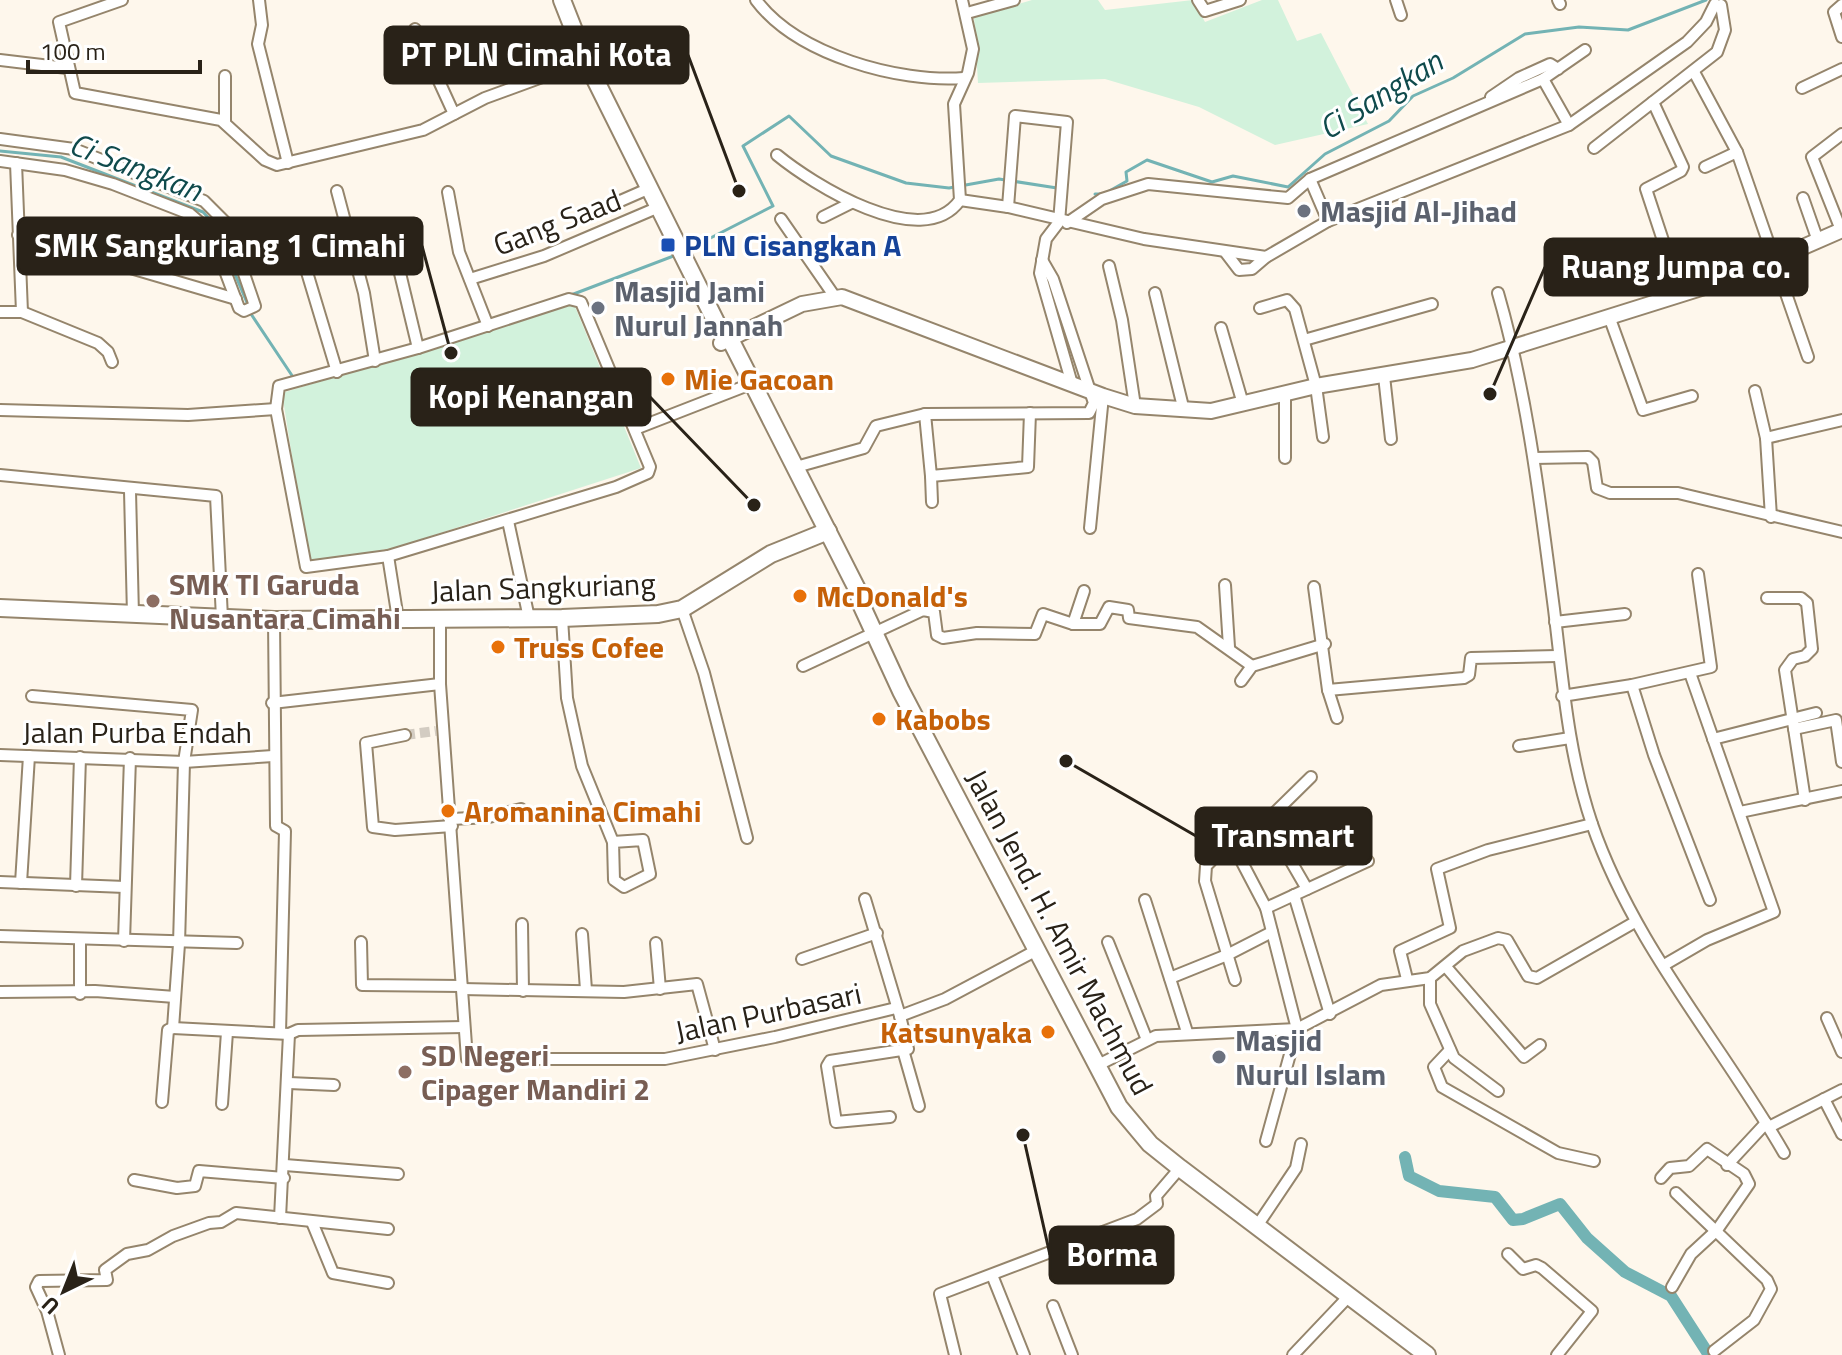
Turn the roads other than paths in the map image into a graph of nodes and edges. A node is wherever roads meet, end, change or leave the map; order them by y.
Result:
1 (122, 0) edge
2 (259, 0) edge
3 (562, 0) edge
4 (756, 0) edge
5 (962, 0) edge
6 (1014, 0) edge
7 (1198, 0) edge
8 (1240, 0) edge
9 (1396, 0) edge
10 (1718, 2) edge
11 (1842, 5) edge
12 (967, 13) junction
13 (1401, 15) dead end
14 (415, 29) dead end
15 (1842, 37) edge
16 (1585, 50) dead end
17 (0, 60) edge
18 (586, 61) junction
19 (67, 68) junction
20 (1558, 69) junction
21 (1842, 69) edge
22 (1694, 72) junction
23 (225, 76) dead end
24 (964, 78) junction
25 (1543, 79) junction
26 (1802, 88) dead end
27 (1653, 102) junction
28 (1476, 108) junction
29 (454, 114) junction
30 (225, 122) junction
31 (1569, 125) junction
32 (1842, 134) edge
33 (0, 139) edge
34 (1594, 148) dead end
35 (1737, 152) junction
36 (777, 155) dead end
37 (0, 161) edge
38 (16, 163) junction
39 (288, 163) junction
40 (1705, 167) dead end
41 (1310, 179) junction
42 (650, 188) junction
43 (958, 190) junction
44 (337, 191) dead end
45 (448, 192) dead end
46 (1803, 198) dead end
47 (851, 203) junction
48 (659, 207) junction
49 (1008, 207) junction
50 (586, 216) dead end
51 (823, 217) dead end
52 (781, 219) dead end
53 (1328, 221) junction
54 (1063, 222) junction
55 (1841, 230) edge
56 (18, 235) junction
57 (297, 239) dead end
58 (1818, 241) junction
59 (1042, 260) junction
60 (1776, 261) junction
61 (1109, 266) dead end
62 (399, 269) dead end
63 (470, 279) junction
64 (1155, 293) dead end
65 (1498, 293) dead end
66 (1681, 295) junction
67 (835, 297) junction
68 (236, 299) junction
69 (1432, 304) dead end
70 (1260, 308) dead end
71 (0, 312) edge
72 (22, 312) junction
73 (1610, 319) junction
74 (487, 324) junction
75 (1221, 328) dead end
76 (723, 336) junction
77 (1304, 340) junction
78 (418, 348) junction
79 (1514, 348) junction
80 (1808, 357) dead end
81 (375, 361) junction
82 (112, 362) dead end
83 (337, 372) junction
84 (1384, 376) junction
85 (1072, 384) junction
86 (1316, 386) junction
87 (743, 387) junction
88 (1088, 389) junction
89 (1755, 391) dead end
90 (1285, 393) junction
91 (1103, 396) junction
92 (1692, 396) dead end
93 (1243, 404) junction
94 (1135, 406) junction
95 (276, 409) junction
96 (0, 410) edge
97 (1184, 411) junction
98 (1030, 413) junction
99 (925, 414) junction
100 (1842, 420) edge
101 (635, 429) junction
102 (1323, 437) dead end
103 (1766, 438) junction
104 (1391, 439) dead end
105 (1285, 458) dead end
106 (1534, 458) junction
107 (796, 467) junction
108 (0, 475) edge
109 (931, 476) junction
110 (130, 491) junction
111 (932, 502) dead end
112 (1771, 517) junction
113 (508, 521) junction
114 (1090, 528) dead end
115 (1842, 532) edge
116 (824, 533) junction
117 (388, 556) junction
118 (1698, 574) dead end
119 (1225, 585) dead end
120 (1314, 587) dead end
121 (1084, 591) dead end
122 (1767, 598) dead end
123 (0, 608) edge
124 (682, 609) junction
125 (1625, 614) dead end
126 (133, 615) junction
127 (222, 618) junction
128 (529, 618) junction
129 (562, 618) junction
130 (398, 619) junction
131 (440, 619) junction
132 (274, 620) junction
133 (1555, 622) junction
134 (1073, 624) junction
135 (874, 632) junction
136 (1325, 644) junction
137 (1229, 647) junction
138 (1557, 656) junction
139 (803, 666) dead end
140 (1252, 666) junction
141 (1690, 673) junction
142 (1241, 681) dead end
143 (440, 684) junction
144 (1632, 685) junction
145 (1328, 690) junction
146 (32, 696) dead end
147 (1562, 696) junction
148 (272, 703) junction
149 (1816, 713) dead end
150 (1337, 718) dead end
151 (1793, 724) junction
152 (405, 735) tunnel mouth
153 (1570, 738) junction
154 (1713, 739) junction
155 (1519, 746) dead end
156 (0, 755) edge
157 (29, 756) junction
158 (273, 756) junction
159 (80, 757) junction
160 (130, 758) junction
161 (184, 762) junction
162 (1842, 762) edge
163 (1311, 777) dead end
164 (1842, 791) edge
165 (1805, 800) junction
166 (521, 809) dead end
167 (1740, 812) junction
168 (1267, 820) junction
169 (452, 823) junction
170 (1592, 824) junction
171 (1222, 837) dead end
172 (747, 838) dead end
173 (613, 842) junction
174 (1234, 847) junction
175 (1211, 861) dead end
176 (1368, 861) dead end
177 (0, 882) edge
178 (21, 883) junction
179 (76, 886) junction
180 (125, 887) junction
181 (1307, 889) junction
182 (1294, 895) junction
183 (865, 899) dead end
184 (1145, 900) dead end
185 (1710, 900) dead end
186 (1266, 908) junction
187 (1635, 922) junction
188 (522, 924) dead end
189 (1272, 932) junction
190 (877, 933) junction
191 (582, 934) dead end
192 (0, 936) edge
193 (80, 939) junction
194 (124, 941) junction
195 (361, 942) dead end
196 (1108, 942) dead end
197 (237, 943) dead end
198 (656, 943) dead end
199 (179, 944) junction
200 (1037, 950) junction
201 (1227, 955) junction
202 (802, 959) dead end
203 (1664, 965) junction
204 (1447, 968) junction
205 (1170, 978) junction
206 (1430, 978) junction
207 (1407, 979) junction
208 (1235, 980) dead end
209 (462, 987) junction
210 (660, 989) junction
211 (586, 990) junction
212 (523, 991) junction
213 (0, 992) edge
214 (80, 994) junction
215 (175, 997) junction
216 (898, 1012) junction
217 (1330, 1014) junction
218 (1827, 1018) dead end
219 (464, 1027) junction
220 (173, 1028) junction
221 (1291, 1030) junction
222 (227, 1032) junction
223 (1187, 1032) junction
224 (284, 1034) junction
225 (1147, 1040) junction
226 (1540, 1045) dead end
227 (715, 1050) junction
228 (903, 1050) junction
229 (1450, 1050) junction
230 (1842, 1052) edge
231 (1096, 1066) junction
232 (289, 1083) junction
233 (334, 1085) dead end
234 (1842, 1090) edge
235 (1498, 1091) dead end
236 (1824, 1099) junction
237 (162, 1102) dead end
238 (222, 1104) dead end
239 (919, 1106) dead end
240 (890, 1117) dead end
241 (1768, 1125) junction
242 (1842, 1134) edge
243 (1266, 1141) dead end
244 (1301, 1144) dead end
245 (1784, 1153) dead end
246 (1594, 1161) dead end
247 (285, 1165) junction
248 (1727, 1165) junction
249 (1180, 1168) junction
250 (398, 1174) dead end
251 (284, 1178) junction
252 (1661, 1178) dead end
253 (134, 1180) dead end
254 (1676, 1193) dead end
255 (280, 1218) junction
256 (312, 1222) junction
257 (1257, 1226) junction
258 (388, 1229) dead end
259 (1717, 1230) junction
260 (1096, 1235) junction
261 (1508, 1254) dead end
262 (1109, 1262) dead end
263 (992, 1275) junction
264 (388, 1283) dead end
265 (1672, 1287) dead end
266 (1349, 1296) junction
267 (1053, 1306) dead end
268 (1714, 1351) dead end
269 (59, 1355) edge
270 (955, 1355) edge
271 (1024, 1355) edge
272 (1072, 1355) edge
273 (1293, 1355) edge
274 (1427, 1355) edge
275 (1557, 1355) edge

1 - 19 street
2 - 39 street
3 - 18 main road, Jalan Jend. H. Amir Machmud
4 - 24 street
5 - 12 street
6 - 12 street
7 - 8 street
9 - 13 street
10 - 22 street
10 - 31 street
11 - 15 street
12 - 24 street
14 - 29 street
16 - 20 street
17 - 19 street
18 - 29 street
18 - 42 main road, Jalan Jend. H. Amir Machmud
19 - 30 street
20 - 25 street
20 - 28 street
21 - 26 street
22 - 27 street
22 - 35 street
23 - 30 street
24 - 43 street
25 - 28 street
25 - 31 street
27 - 34 street
27 - 66 street
28 - 41 street
29 - 39 street
30 - 39 street
31 - 53 street
32 - 55 street
33 - 68 street
35 - 40 street
35 - 60 street
36 - 47 street
37 - 38 street
38 - 56 street
38 - 68 street
41 - 53 street
41 - 54 street
42 - 48 main road, Jalan Jend. H. Amir Machmud
42 - 50 street
43 - 47 street
43 - 49 street
44 - 81 street
45 - 63 street
46 - 58 street
47 - 51 street
48 - 63 street, Gang Saad
48 - 76 main road, Jalan Jend. H. Amir Machmud
49 - 54 street
49 - 54 street
52 - 67 street
53 - 54 street
54 - 59 street
55 - 58 main road
56 - 68 street
56 - 72 street
57 - 83 street
58 - 60 main road
59 - 85 street
59 - 88 street
60 - 66 main road
60 - 80 street
61 - 94 street
62 - 78 street
63 - 74 street
64 - 97 street
65 - 79 street
66 - 73 main road
67 - 76 main road
67 - 85 main road
69 - 77 street
70 - 77 street
71 - 72 street
72 - 82 street
73 - 79 main road
73 - 92 street
74 - 78 street
74 - 101 street
75 - 93 street
76 - 87 main road, Jalan Jend. H. Amir Machmud
76 - 107 main road, Jalan Jend. H. Amir Machmud
77 - 86 street
78 - 81 street
79 - 84 main road
79 - 106 street
81 - 83 street
83 - 95 street
84 - 86 main road
84 - 104 street
85 - 88 main road
86 - 90 main road
86 - 102 street
87 - 101 street
87 - 116 main road, Jalan Jend. H. Amir Machmud
88 - 91 main road
88 - 98 street
89 - 103 street
90 - 93 main road
90 - 105 street
91 - 94 main road
91 - 114 street
93 - 97 main road
94 - 97 main road
95 - 96 street
95 - 117 street
98 - 99 street
98 - 109 street
99 - 107 street
99 - 109 street
100 - 103 street
101 - 113 street
103 - 112 street
106 - 112 street
106 - 133 street
107 - 116 main road, Jalan Jend. H. Amir Machmud
108 - 110 street
109 - 111 street
110 - 126 street
110 - 127 street
112 - 115 street
113 - 117 street
113 - 128 street
116 - 124 main road, Jalan Sangkuriang
116 - 135 main road, Jalan Jend. H. Amir Machmud
117 - 130 street
118 - 141 street
119 - 137 street
120 - 136 street
121 - 134 street
122 - 151 street
123 - 126 main road, Jalan Sangkuriang
124 - 129 main road, Jalan Sangkuriang
124 - 172 street
125 - 133 street
126 - 127 main road, Jalan Sangkuriang
127 - 132 main road, Jalan Sangkuriang
128 - 129 main road, Jalan Sangkuriang
128 - 131 main road, Jalan Sangkuriang
129 - 173 street
130 - 131 main road, Jalan Sangkuriang
130 - 132 main road, Jalan Sangkuriang
131 - 143 street, Jalan Purbasari
132 - 148 street
133 - 138 street
134 - 135 street
134 - 137 street
135 - 139 street
135 - 200 main road, Jalan Jend. H. Amir Machmud
136 - 140 street
136 - 145 street
137 - 140 street
138 - 145 street
138 - 147 street
140 - 142 street
141 - 144 street
141 - 154 street
143 - 148 street
143 - 169 street, Jalan Purbasari
144 - 147 street
144 - 185 street
145 - 150 street
146 - 161 street
147 - 153 street
148 - 158 street
149 - 151 street
151 - 154 street
151 - 162 street
151 - 165 street
152 - 169 street
153 - 155 street
153 - 170 street
154 - 167 street
156 - 157 street, Jalan Purba Endah
157 - 159 street, Jalan Purba Endah
157 - 178 street
158 - 161 street, Jalan Purba Endah
158 - 224 street
159 - 160 street, Jalan Purba Endah
159 - 179 street
160 - 161 street, Jalan Purba Endah
160 - 180 street
161 - 199 street
163 - 168 street
164 - 165 street
165 - 167 street
166 - 169 street
167 - 203 street
168 - 174 street
168 - 181 street
169 - 209 street, Jalan Purbasari
170 - 187 street
170 - 207 street
171 - 174 street
173 - 173 street
174 - 186 street
175 - 201 street
176 - 181 street
177 - 178 street
178 - 179 street
179 - 180 street
180 - 194 street
181 - 182 street
182 - 186 street
182 - 217 street
183 - 190 street
184 - 205 street
186 - 189 street
187 - 203 street
187 - 204 street
188 - 212 street
189 - 201 street
189 - 221 street
190 - 202 street
190 - 216 street
191 - 211 street
192 - 193 street
193 - 194 street
193 - 214 street
194 - 199 street
195 - 209 street
196 - 225 street
197 - 199 street
198 - 210 street
199 - 215 street
200 - 216 street, Jalan Purbasari
200 - 231 main road, Jalan Jend. H. Amir Machmud
201 - 205 street
201 - 208 street
203 - 241 street
204 - 206 street
204 - 226 street
205 - 223 street
206 - 207 street
206 - 229 street
207 - 217 street
209 - 212 street
209 - 219 street, Jalan Purbasari
210 - 211 street
210 - 227 street
211 - 212 street
213 - 214 street
214 - 215 street
215 - 220 street
216 - 227 street, Jalan Purbasari
216 - 228 street
217 - 221 street
218 - 230 street
219 - 224 street
219 - 227 street, Jalan Purbasari
220 - 222 street
220 - 237 street
221 - 223 street
221 - 243 street
222 - 224 street
222 - 238 street
223 - 225 street
224 - 232 street
225 - 231 street
228 - 239 street
228 - 240 street
229 - 235 street
229 - 246 street
231 - 249 main road, Jalan Jend. H. Amir Machmud
232 - 233 street
232 - 247 street
234 - 236 street
236 - 241 street
236 - 242 street
241 - 245 street
241 - 248 street
244 - 257 street
247 - 250 street
247 - 251 street
248 - 252 street
248 - 259 street
249 - 257 main road, Jalan Jend. H. Amir Machmud
249 - 260 street
251 - 253 street
251 - 255 street
254 - 259 street
255 - 256 street
255 - 269 street
256 - 258 street
256 - 264 street
257 - 266 main road, Jalan Jend. H. Amir Machmud
259 - 265 street
259 - 268 street
260 - 262 street
260 - 263 street
261 - 275 street
263 - 270 street
263 - 271 street
266 - 273 street
266 - 274 main road, Jalan Jend. H. Amir Machmud
267 - 272 street

